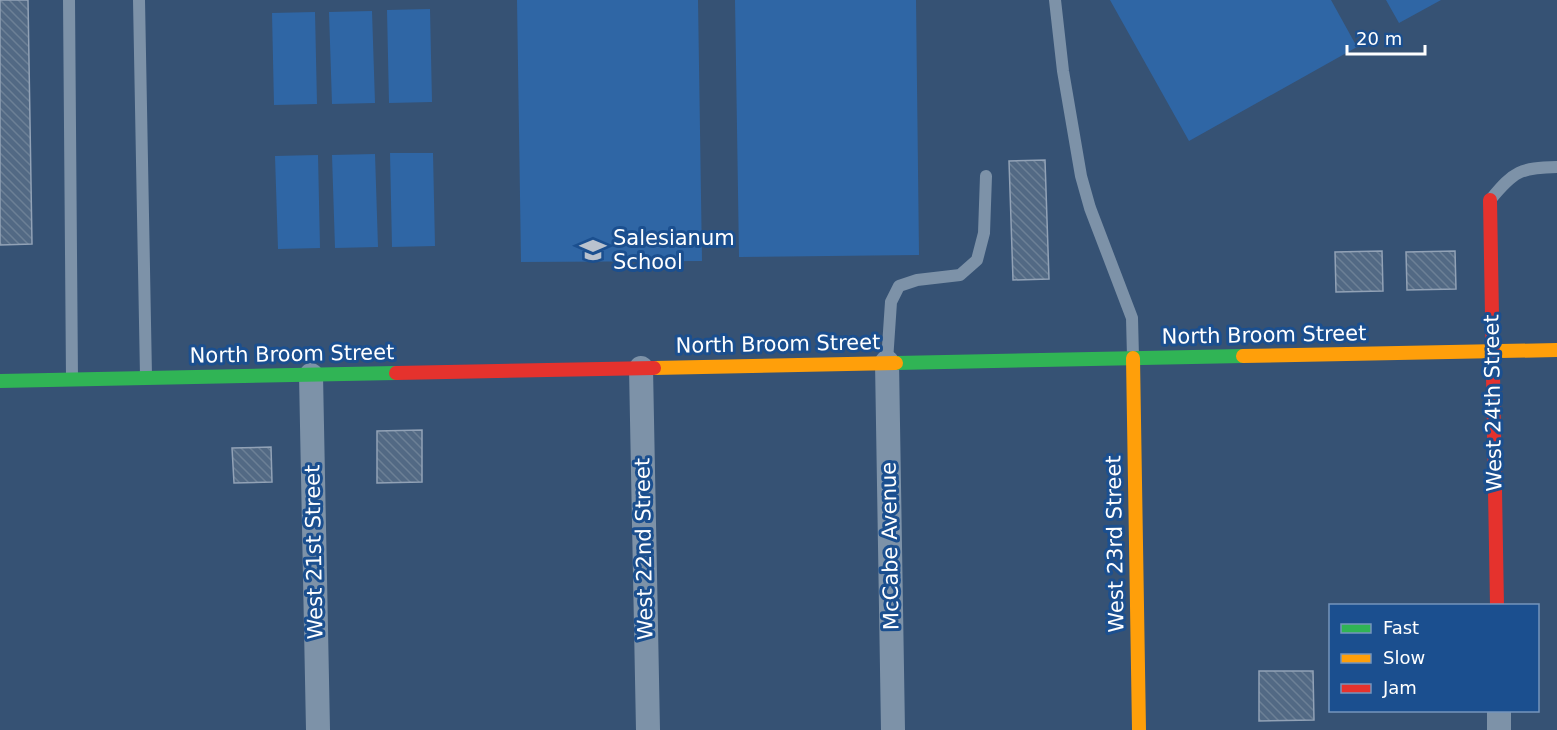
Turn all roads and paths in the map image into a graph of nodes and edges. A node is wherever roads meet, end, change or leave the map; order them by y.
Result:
1 (69, 0) edge
2 (139, 0) edge
3 (1055, 0) edge
4 (1557, 167) edge
5 (986, 176) dead end
6 (1490, 200) joint
7 (1557, 350) edge
8 (1491, 352) junction
9 (1132, 358) junction
10 (887, 362) junction
11 (641, 368) junction
12 (311, 375) junction
13 (146, 378) junction
14 (72, 379) junction
15 (0, 381) edge
16 (1497, 604) edge
17 (1499, 712) edge
18 (318, 730) edge
19 (648, 730) edge
20 (893, 730) edge
21 (1139, 730) edge
22 (1499, 730) edge

1 - 14 lane
2 - 13 lane
3 - 9 lane
4 - 6 lane
5 - 10 lane
6 - 8 street, West 24th Street
7 - 8 street, North Broom Street
8 - 9 street, North Broom Street
8 - 16 street, West 24th Street
9 - 10 street, North Broom Street
9 - 21 street, West 23rd Street
10 - 11 street, North Broom Street
10 - 20 street, McCabe Avenue
11 - 12 street, North Broom Street
11 - 19 street, West 22nd Street
12 - 13 street, North Broom Street
12 - 18 street, West 21st Street
13 - 14 street, North Broom Street
14 - 15 street, North Broom Street
17 - 22 street

